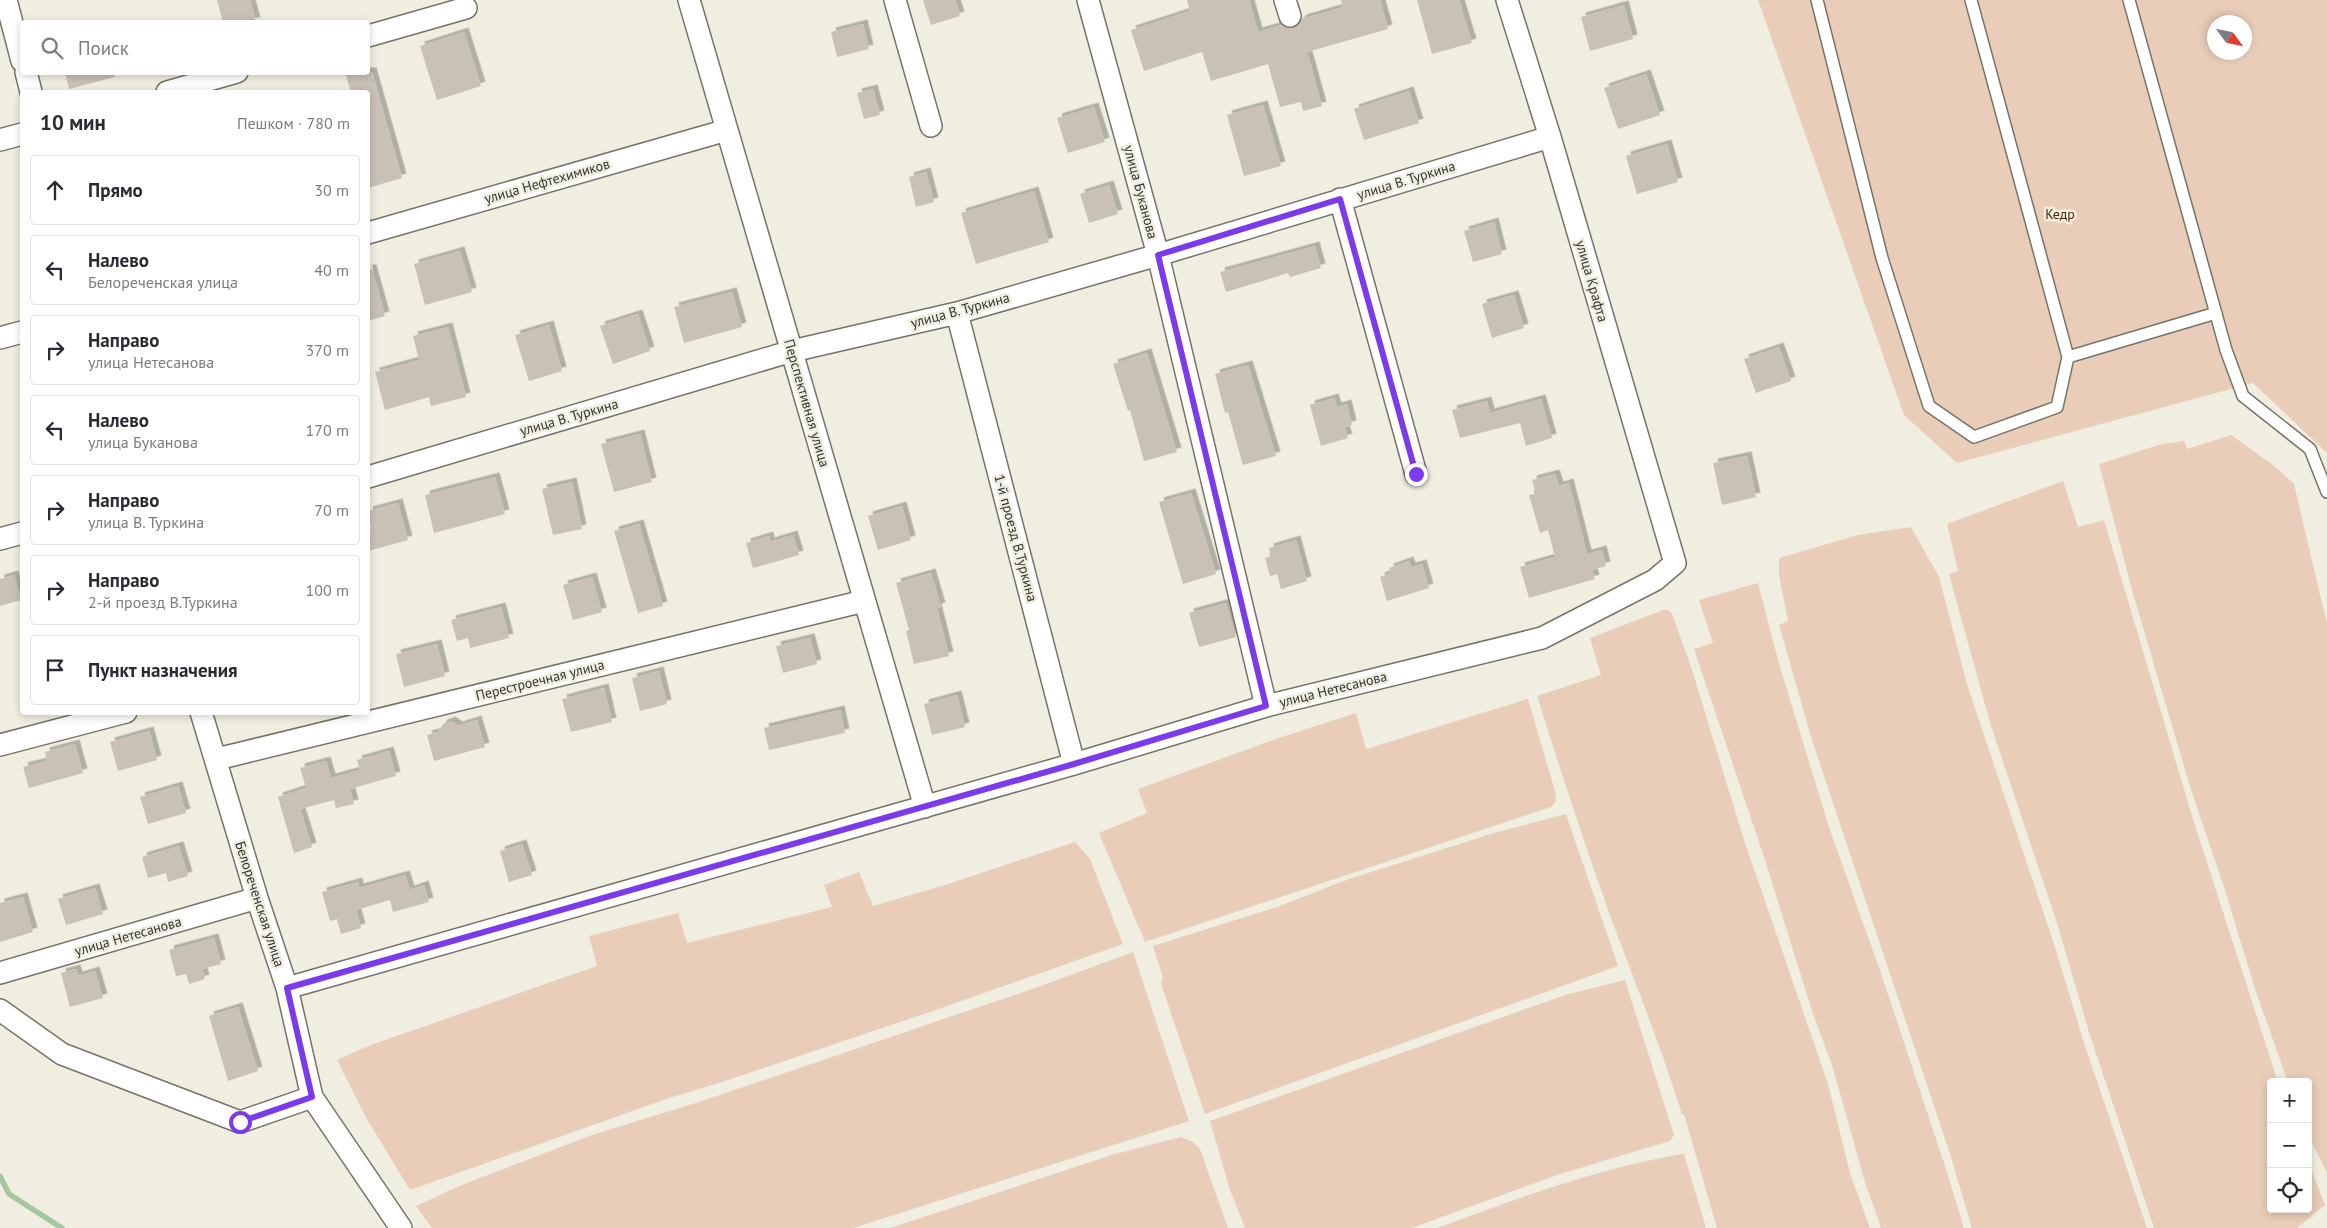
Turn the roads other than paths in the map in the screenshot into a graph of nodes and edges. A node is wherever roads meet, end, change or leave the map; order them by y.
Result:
1 (6, 0) edge
2 (689, 0) edge
3 (895, 0) edge
4 (1088, 0) edge
5 (1507, 0) edge
6 (1817, 0) edge
7 (1971, 0) edge
8 (2130, 0) edge
9 (466, 8) dead end
10 (370, 35) edge
11 (20, 53) edge
12 (27, 75) edge
13 (226, 75) edge
14 (30, 90) edge
15 (174, 90) edge
16 (931, 126) dead end
17 (727, 130) junction
18 (20, 135) edge
19 (1550, 137) junction
20 (0, 140) edge
21 (1340, 199) junction
22 (370, 232) edge
23 (1158, 255) junction
24 (957, 313) junction
25 (2216, 313) junction
26 (20, 333) edge
27 (0, 338) edge
28 (792, 351) junction
29 (2068, 357) junction
30 (1416, 474) dead end
31 (370, 476) edge
32 (2327, 492) edge
33 (20, 534) edge
34 (0, 539) edge
35 (1675, 563) joint
36 (864, 601) junction
37 (1266, 706) junction
38 (115, 715) edge
39 (202, 715) edge
40 (0, 745) edge
41 (217, 759) junction
42 (1074, 764) junction
43 (924, 806) junction
44 (257, 898) junction
45 (0, 973) edge
46 (287, 988) junction
47 (0, 1010) edge
48 (312, 1097) junction
49 (402, 1228) edge

1 - 11 street
2 - 17 street, Перспективная улица
3 - 16 street
4 - 23 street, улица Буканова
5 - 19 street, улица Крафта
6 - 29 lane
7 - 29 lane
8 - 25 lane
9 - 10 street
12 - 14 street
13 - 15 street
17 - 22 street, улица Нефтехимиков
17 - 28 street, Перспективная улица
18 - 20 street
19 - 21 street, улица В. Туркина
19 - 35 street, улица Крафта
21 - 23 street, улица В. Туркина
21 - 30 street
23 - 24 street, улица В. Туркина
23 - 37 street, улица Буканова
24 - 28 street, улица В. Туркина
24 - 42 street, 1-й проезд В.Туркина
25 - 29 lane
25 - 32 lane
26 - 27 street
28 - 31 street, улица В. Туркина
28 - 36 street, Перспективная улица
33 - 34 street
35 - 37 street, улица Нетесанова
36 - 41 street, Перестроечная улица
36 - 43 street, Перспективная улица
37 - 42 street, улица Нетесанова
38 - 40 street
39 - 41 street, Белореченская улица
41 - 44 street, Белореченская улица
42 - 43 street, улица Нетесанова
43 - 46 street, улица Нетесанова
44 - 45 street, улица Нетесанова
44 - 46 street, Белореченская улица
46 - 48 street, Белореченская улица
47 - 48 street
48 - 49 street

